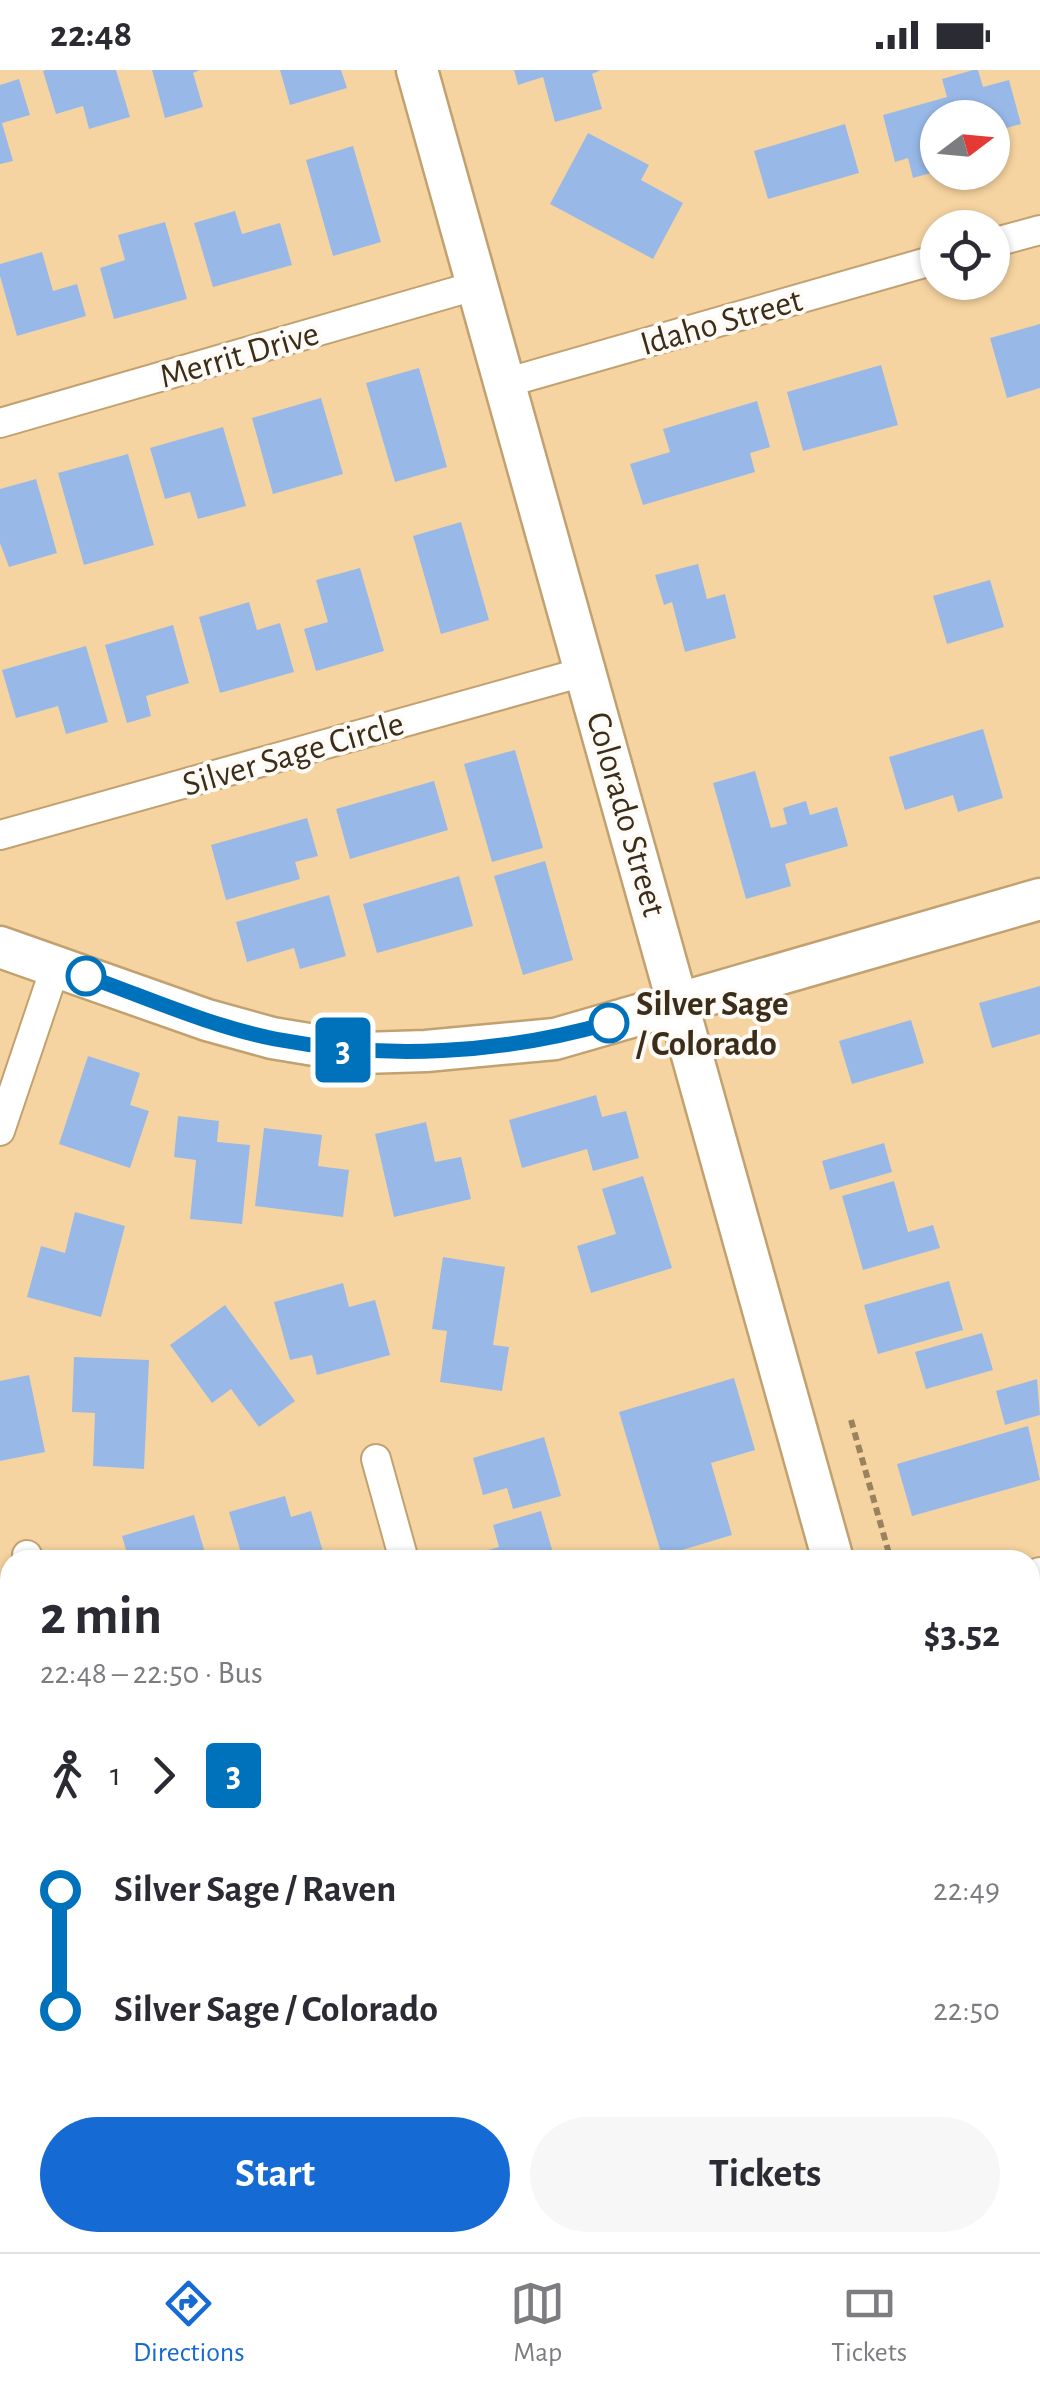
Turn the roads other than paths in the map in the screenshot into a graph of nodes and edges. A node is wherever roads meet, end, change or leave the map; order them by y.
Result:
1 (417, 70) edge
2 (1040, 230) edge
3 (1010, 238) edge
4 (920, 264) edge
5 (478, 285) junction
6 (505, 383) junction
7 (0, 424) edge
8 (586, 670) junction
9 (0, 835) edge
10 (1040, 900) edge
11 (0, 947) edge
12 (56, 965) junction
13 (680, 1003) junction
14 (0, 1131) edge
15 (376, 1458) dead end
16 (401, 1550) edge
17 (830, 1550) edge

1 - 5 street, Colorado Street
2 - 3 street
4 - 6 street, Idaho Street
5 - 6 street, Colorado Street
5 - 7 street, Merrit Drive
6 - 8 street, Colorado Street
8 - 9 street, Silver Sage Circle
8 - 13 street, Colorado Street
10 - 13 street
11 - 12 street
12 - 13 street
12 - 14 street
13 - 17 street, Colorado Street
15 - 16 street

